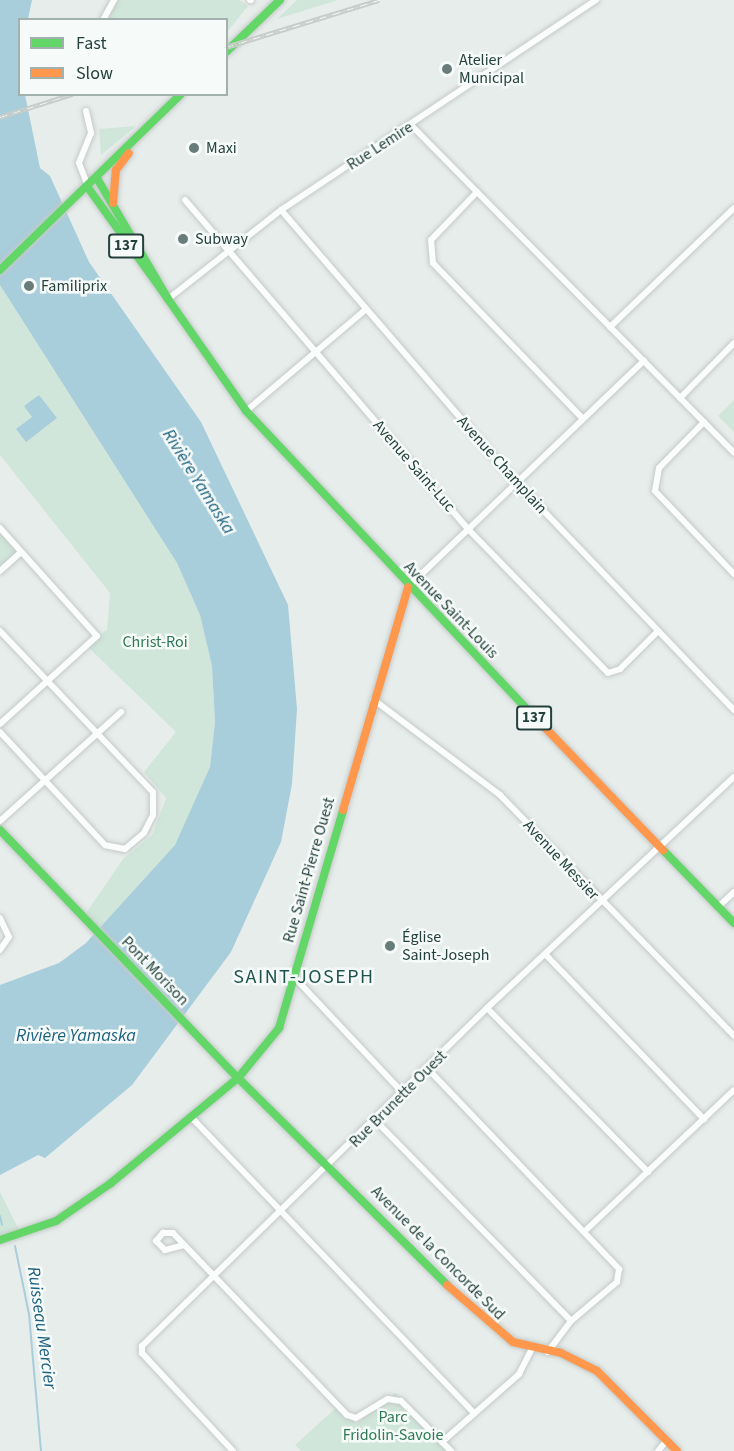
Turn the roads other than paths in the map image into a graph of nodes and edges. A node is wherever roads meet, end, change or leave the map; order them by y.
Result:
1 (114, 0) edge
2 (280, 0) edge
3 (596, 0) edge
4 (105, 18) edge
5 (228, 50) edge
6 (179, 96) edge
7 (86, 111) dead end
8 (156, 118) junction
9 (411, 125) junction
10 (98, 180) junction
11 (89, 189) junction
12 (477, 192) junction
13 (185, 200) dead end
14 (734, 208) edge
15 (281, 210) junction
16 (115, 211) junction
17 (229, 249) junction
18 (0, 270) edge
19 (168, 298) junction
20 (364, 311) junction
21 (610, 327) junction
22 (734, 343) edge
23 (315, 353) junction
24 (644, 361) junction
25 (680, 398) junction
26 (246, 411) junction
27 (583, 418) junction
28 (704, 422) junction
29 (734, 453) edge
30 (517, 483) junction
31 (0, 528) edge
32 (469, 530) junction
33 (21, 552) junction
34 (0, 571) edge
35 (734, 574) edge
36 (408, 587) junction
37 (0, 631) edge
38 (658, 631) junction
39 (48, 681) junction
40 (374, 699) junction
41 (734, 710) edge
42 (121, 712) dead end
43 (0, 724) edge
44 (0, 732) edge
45 (97, 733) junction
46 (734, 777) edge
47 (45, 780) junction
48 (0, 821) edge
49 (0, 830) edge
50 (660, 848) junction
51 (734, 892) edge
52 (601, 904) junction
53 (718, 907) junction
54 (0, 918) edge
55 (734, 923) edge
56 (0, 950) edge
57 (546, 955) junction
58 (294, 977) junction
59 (487, 1008) junction
60 (734, 1036) edge
61 (200, 1039) joint
62 (428, 1069) junction
63 (238, 1078) junction
64 (734, 1090) edge
65 (404, 1094) junction
66 (193, 1119) junction
67 (704, 1119) junction
68 (376, 1121) junction
69 (330, 1166) junction
70 (648, 1172) junction
71 (282, 1214) junction
72 (586, 1230) junction
73 (0, 1240) edge
74 (184, 1245) dead end
75 (212, 1275) junction
76 (571, 1321) junction
77 (532, 1349) junction
78 (548, 1352) junction
79 (474, 1413) junction
80 (667, 1440) junction
81 (442, 1442) junction
82 (233, 1451) edge
83 (451, 1451) edge
84 (658, 1451) edge
85 (677, 1451) edge

1 - 4 street
2 - 5 street
3 - 9 street, Rue Lemire
6 - 8 street
7 - 11 street, Avenue Saint-Louis
8 - 10 street
8 - 16 street
9 - 12 street
9 - 15 street, Rue Lemire
10 - 11 street
10 - 16 street, Avenue Saint-Louis / 137
11 - 18 street
11 - 19 street, Avenue Saint-Louis / 137
12 - 21 street
12 - 27 street
13 - 17 street, Avenue Saint-Luc
14 - 21 street
15 - 17 street, Rue Lemire
15 - 20 street, Avenue Champlain
16 - 19 street, Avenue Saint-Louis / 137
17 - 19 street, Rue Lemire
17 - 23 street, Avenue Saint-Luc
19 - 26 street, Avenue Saint-Louis / 137
20 - 23 street
20 - 30 street, Avenue Champlain
21 - 24 street
22 - 25 street
23 - 26 street
23 - 32 street, Avenue Saint-Luc
24 - 25 street
24 - 27 street
25 - 28 street
26 - 36 street, Avenue Saint-Louis / 137
27 - 30 street
28 - 29 street
28 - 35 street
30 - 32 street
30 - 38 street, Avenue Champlain
31 - 33 street
32 - 36 street
32 - 38 street, Avenue Saint-Luc
33 - 34 street
33 - 39 street
36 - 40 street, Rue Saint-Pierre Ouest
36 - 50 street, Avenue Saint-Louis / 137
37 - 39 street
38 - 41 street, Avenue Champlain
39 - 43 street
39 - 45 street
40 - 52 street, Avenue Messier
40 - 58 street, Rue Saint-Pierre Ouest
42 - 45 street
44 - 47 street
45 - 47 street
45 - 47 street
46 - 50 street, Rue Brunette Ouest
47 - 48 street
49 - 61 street, Pont Morison
50 - 52 street, Rue Brunette Ouest
50 - 53 street, Avenue Saint-Louis / 137
51 - 53 street
52 - 57 street, Rue Brunette Ouest
52 - 60 street, Avenue Messier
53 - 55 street, Avenue Saint-Louis / 137
54 - 56 street
57 - 59 street, Rue Brunette Ouest
57 - 67 street
58 - 63 street, Rue Saint-Pierre Ouest
58 - 65 street
59 - 62 street, Rue Brunette Ouest
59 - 70 street
61 - 63 street, Avenue de la Concorde Sud
62 - 65 street, Rue Brunette Ouest
62 - 72 street
63 - 66 street, Rue Saint-Pierre Ouest
63 - 69 street, Avenue de la Concorde Sud
64 - 67 street
65 - 68 street, Rue Brunette Ouest
66 - 71 street
66 - 73 street, Rue Saint-Pierre Ouest
67 - 70 street
68 - 69 street, Rue Brunette Ouest
68 - 76 street
69 - 71 street, Rue Brunette Ouest
69 - 77 street, Avenue de la Concorde Sud
70 - 72 street
71 - 75 street, Rue Brunette Ouest
71 - 79 street
72 - 76 street
74 - 75 street
75 - 81 street
75 - 82 street, Rue Brunette Ouest
76 - 78 street
77 - 78 street, Avenue de la Concorde Sud
77 - 79 street
78 - 80 street, Avenue de la Concorde Sud
79 - 81 street
80 - 84 street
80 - 85 street, Avenue de la Concorde Sud
81 - 83 street

